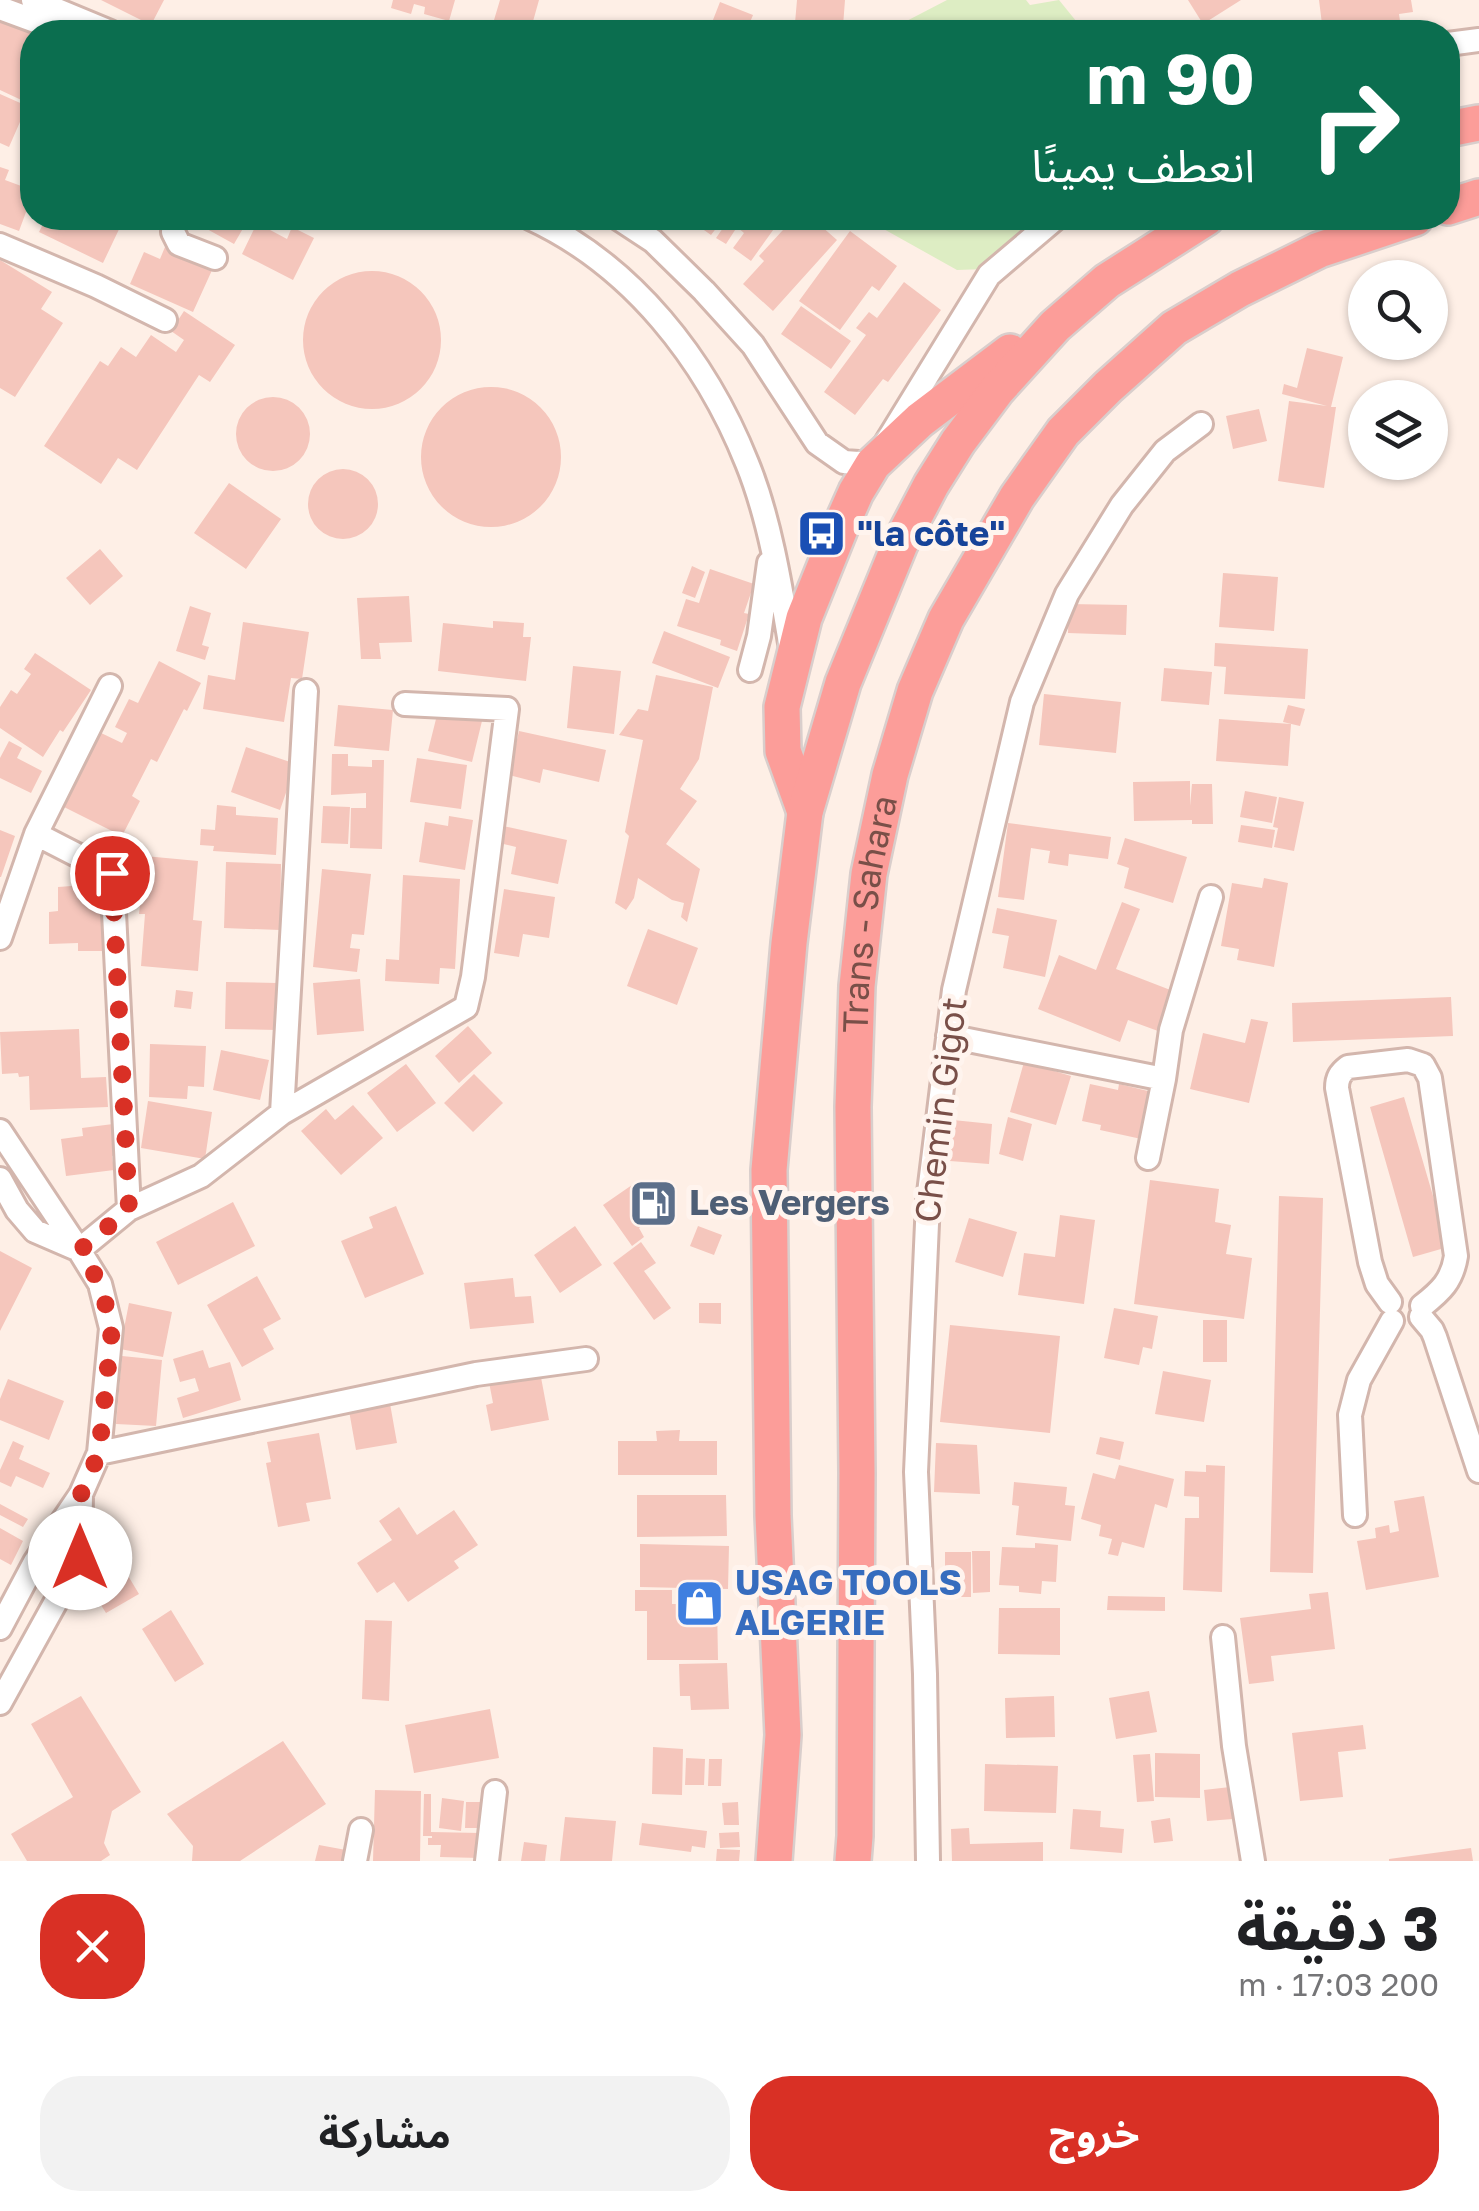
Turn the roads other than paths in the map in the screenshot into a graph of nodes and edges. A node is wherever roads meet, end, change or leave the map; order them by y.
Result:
1 (33, 0) edge
2 (0, 8) edge
3 (32, 20) edge
4 (81, 20) edge
5 (172, 230) edge
6 (554, 230) edge
7 (636, 230) edge
8 (1042, 230) edge
9 (1187, 230) edge
10 (1380, 230) edge
11 (0, 244) edge
12 (215, 258) dead end
13 (1108, 281) junction
14 (166, 320) dead end
15 (1202, 424) dead end
16 (873, 464) junction
17 (772, 550) junction
18 (793, 662) junction
19 (750, 670) dead end
20 (110, 686) dead end
21 (306, 692) dead end
22 (405, 704) dead end
23 (805, 812) junction
24 (36, 834) junction
25 (1212, 897) dead end
26 (0, 938) edge
27 (948, 1036) junction
28 (1164, 1080) junction
29 (282, 1113) junction
30 (0, 1131) edge
31 (1148, 1158) dead end
32 (0, 1179) edge
33 (129, 1209) junction
34 (80, 1250) junction
35 (1391, 1312) junction
36 (1421, 1312) junction
37 (586, 1359) dead end
38 (99, 1453) junction
39 (1479, 1471) edge
40 (81, 1494) junction
41 (1355, 1515) dead end
42 (0, 1628) edge
43 (1223, 1637) dead end
44 (0, 1703) edge
45 (495, 1792) dead end
46 (361, 1830) dead end
47 (355, 1861) edge
48 (487, 1861) edge
49 (774, 1861) edge
50 (852, 1861) edge
51 (928, 1861) edge
52 (1253, 1861) edge

1 - 4 street
2 - 3 street
5 - 12 street
6 - 17 street
7 - 16 street
8 - 16 street
9 - 13 highway
10 - 50 highway, Trans - Sahara
11 - 14 street
13 - 16 highway
13 - 23 highway
15 - 27 street, Chemin Gigot
16 - 18 highway
17 - 18 street
17 - 19 street
18 - 23 highway
20 - 24 street
21 - 29 street
22 - 29 street
23 - 49 highway
24 - 26 street
24 - 33 street
25 - 28 street
27 - 28 street
27 - 51 street, Chemin Gigot
28 - 31 street
29 - 33 street
30 - 34 street
32 - 34 street
33 - 34 street
34 - 38 street
35 - 36 street
35 - 36 street
35 - 41 street
36 - 39 street
37 - 38 street
38 - 40 street
40 - 42 street
40 - 44 street
43 - 52 street
45 - 48 street
46 - 47 street

